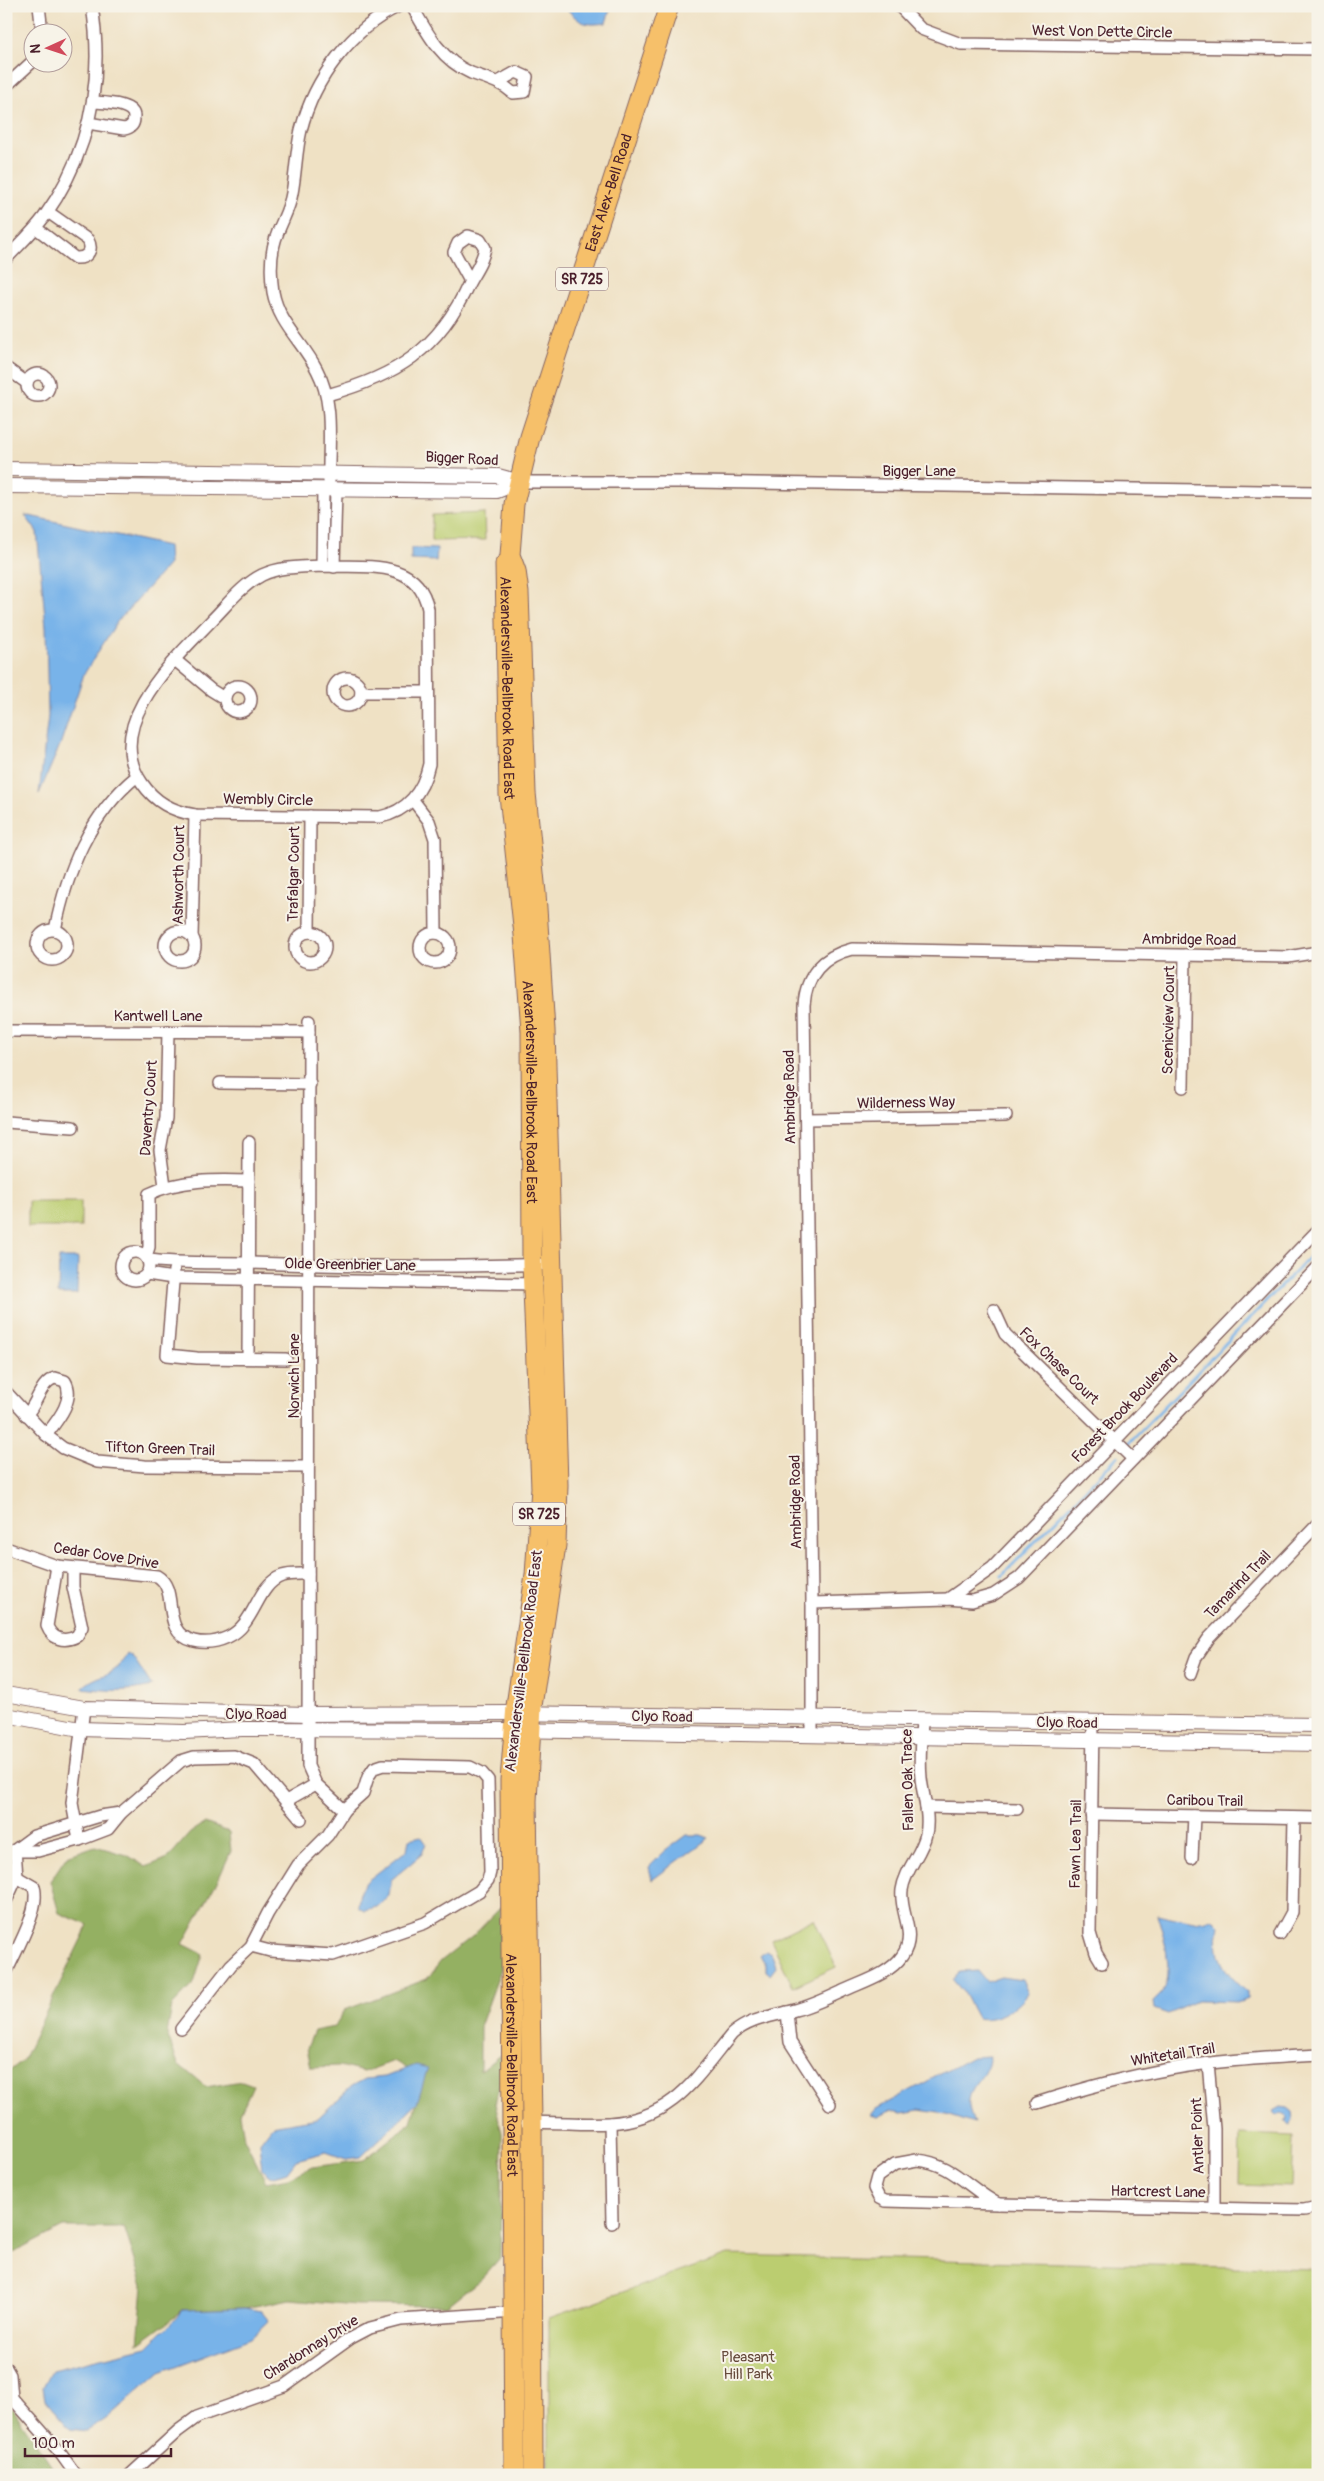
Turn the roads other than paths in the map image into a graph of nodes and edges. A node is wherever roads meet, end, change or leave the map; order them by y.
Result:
1 (39, 6) edge
2 (92, 6) edge
3 (399, 6) edge
4 (412, 6) edge
5 (669, 6) edge
6 (898, 6) edge
7 (41, 22) edge
8 (1318, 49) edge
9 (22, 71) edge
10 (498, 82) dead end
11 (6, 86) edge
12 (93, 102) junction
13 (88, 123) junction
14 (48, 212) junction
15 (36, 228) junction
16 (6, 259) edge
17 (470, 281) dead end
18 (6, 368) edge
19 (27, 383) dead end
20 (327, 395) junction
21 (6, 469) edge
22 (329, 474) junction
23 (520, 482) junction
24 (6, 486) edge
25 (329, 490) junction
26 (1318, 492) edge
27 (510, 555) joint
28 (322, 566) junction
29 (334, 567) junction
30 (175, 660) junction
31 (361, 692) dead end
32 (427, 692) junction
33 (224, 698) dead end
34 (137, 776) junction
35 (413, 800) junction
36 (195, 814) junction
37 (310, 816) junction
38 (55, 930) dead end
39 (309, 932) dead end
40 (436, 933) dead end
41 (192, 937) dead end
42 (1318, 952) edge
43 (1185, 955) junction
44 (309, 1027) joint
45 (6, 1031) edge
46 (168, 1031) junction
47 (538, 1031) junction
48 (220, 1084) dead end
49 (310, 1084) junction
50 (1183, 1086) dead end
51 (1006, 1116) dead end
52 (806, 1118) junction
53 (6, 1122) edge
54 (73, 1127) dead end
55 (249, 1142) dead end
56 (249, 1181) junction
57 (165, 1186) junction
58 (1318, 1230) edge
59 (147, 1259) junction
60 (249, 1263) junction
61 (176, 1264) junction
62 (532, 1264) junction
63 (552, 1264) junction
64 (309, 1266) junction
65 (1318, 1267) edge
66 (147, 1274) junction
67 (173, 1278) junction
68 (248, 1278) junction
69 (309, 1280) junction
70 (543, 1284) junction
71 (994, 1310) dead end
72 (248, 1358) junction
73 (286, 1359) dead end
74 (6, 1392) edge
75 (26, 1415) junction
76 (46, 1435) junction
77 (1115, 1441) junction
78 (1133, 1459) junction
79 (308, 1467) junction
80 (1318, 1524) edge
81 (6, 1548) edge
82 (57, 1566) junction
83 (73, 1569) junction
84 (308, 1574) junction
85 (948, 1600) junction
86 (812, 1603) junction
87 (1190, 1674) dead end
88 (6, 1694) edge
89 (84, 1708) junction
90 (307, 1714) junction
91 (6, 1716) edge
92 (812, 1719) junction
93 (922, 1721) junction
94 (523, 1722) junction
95 (1093, 1723) junction
96 (1318, 1725) edge
97 (80, 1729) junction
98 (307, 1730) junction
99 (812, 1736) junction
100 (921, 1737) junction
101 (1093, 1740) junction
102 (1318, 1744) edge
103 (316, 1784) junction
104 (286, 1802) junction
105 (926, 1807) junction
106 (1017, 1809) dead end
107 (344, 1810) junction
108 (121, 1813) junction
109 (1091, 1814) junction
110 (1194, 1816) junction
111 (1294, 1818) junction
112 (1318, 1818) edge
113 (301, 1819) dead end
114 (76, 1824) junction
115 (79, 1840) junction
116 (11, 1850) edge
117 (1192, 1858) dead end
118 (17, 1877) junction
119 (6, 1901) edge
120 (1280, 1934) dead end
121 (251, 1946) junction
122 (510, 1946) junction
123 (529, 1946) junction
124 (1102, 1963) dead end
125 (6, 1973) edge
126 (787, 2012) junction
127 (180, 2029) dead end
128 (1318, 2055) edge
129 (1208, 2063) junction
130 (1037, 2103) dead end
131 (830, 2104) dead end
132 (532, 2122) junction
133 (610, 2123) junction
134 (511, 2124) junction
135 (998, 2204) junction
136 (1318, 2207) edge
137 (1214, 2208) junction
138 (612, 2223) dead end
139 (512, 2312) junction
140 (532, 2312) junction
141 (6, 2368) edge
142 (9, 2397) edge
143 (76, 2475) edge
144 (130, 2475) edge
145 (514, 2475) edge
146 (533, 2475) edge

1 - 7 street
2 - 12 street
3 - 20 street
4 - 10 street
5 - 23 main road, East Alex-Bell Road / SR 725
6 - 8 street, West Von Dette Circle
9 - 11 street
12 - 13 street
12 - 13 street
13 - 14 street
14 - 15 street
14 - 15 street
15 - 16 street
17 - 20 street
18 - 19 street
20 - 22 street
21 - 22 street, Bigger Road
22 - 23 street, Bigger Road
22 - 25 street
23 - 25 street, Bigger Road
23 - 26 street, Bigger Lane
23 - 27 main road, East Alex-Bell Road / SR 725
24 - 25 street, Bigger Road
25 - 28 street
25 - 29 street
27 - 47 main road, Alexandersville-Bellbrook Road East / SR 725
28 - 29 street, Wembly Circle
28 - 30 street, Wembly Circle
29 - 32 street, Wembly Circle
30 - 33 street
30 - 34 street, Wembly Circle
31 - 32 street
32 - 35 street, Wembly Circle
34 - 36 street, Wembly Circle
34 - 38 street
35 - 37 street, Wembly Circle
35 - 40 street
36 - 37 street, Wembly Circle
36 - 41 street, Ashworth Court
37 - 39 street, Trafalgar Court
42 - 43 street, Ambridge Road
43 - 50 street, Scenicview Court
43 - 52 street, Ambridge Road
44 - 46 street, Kantwell Lane
44 - 49 street, Norwich Lane
45 - 46 street, Kantwell Lane
46 - 57 street, Daventry Court
47 - 62 main road, Alexandersville-Bellbrook Road East / SR 725
47 - 63 main road, Alexandersville-Bellbrook Road East / SR 725
48 - 49 street
49 - 64 street, Norwich Lane
51 - 52 street, Wilderness Way
52 - 86 street, Ambridge Road
53 - 54 street
55 - 56 street
56 - 57 street
56 - 60 street
57 - 59 street
58 - 77 street, Forest Brook Boulevard
59 - 61 street, Olde Greenbrier Lane
59 - 66 street
59 - 66 street, Olde Greenbrier Lane
60 - 61 street, Olde Greenbrier Lane
60 - 64 street, Olde Greenbrier Lane
60 - 68 street
61 - 67 street
62 - 63 street, Olde Greenbrier Lane
62 - 64 street, Olde Greenbrier Lane
62 - 70 main road, Alexandersville-Bellbrook Road East / SR 725
63 - 70 main road, Alexandersville-Bellbrook Road East / SR 725
64 - 69 street, Norwich Lane
65 - 78 street
66 - 67 street, Olde Greenbrier Lane
67 - 68 street, Olde Greenbrier Lane
67 - 72 street
68 - 69 street, Olde Greenbrier Lane
68 - 72 street
69 - 70 street, Olde Greenbrier Lane
69 - 79 street, Norwich Lane
70 - 94 main road, Alexandersville-Bellbrook Road East / SR 725
71 - 77 street, Fox Chase Court
72 - 73 street
74 - 75 street, Tifton Green Trail
75 - 76 street, Tifton Green Trail
75 - 76 street
76 - 79 street, Tifton Green Trail
77 - 78 street, Fox Chase Court
77 - 85 street, Forest Brook Boulevard
78 - 85 street
79 - 84 street, Norwich Lane
80 - 87 street, Tamarind Trail
81 - 82 street, Cedar Cove Drive
82 - 83 street, Cedar Cove Drive
82 - 83 street
83 - 84 street, Cedar Cove Drive
84 - 90 street, Norwich Lane
85 - 86 street
86 - 92 street, Ambridge Road
88 - 89 street, Clyo Road
89 - 90 street, Clyo Road
89 - 97 street
90 - 94 street, Clyo Road
90 - 98 street, Norwich Lane
91 - 97 street, Clyo Road
92 - 93 street, Clyo Road
92 - 94 street, Clyo Road
92 - 99 street, Ambridge Road
93 - 95 street, Clyo Road
93 - 100 street, Fallen Oak Trace
94 - 98 street, Clyo Road
94 - 99 street, Clyo Road
94 - 122 main road, Alexandersville-Bellbrook Road East / SR 725
94 - 123 main road, Alexandersville-Bellbrook Road East / SR 725
95 - 96 street, Clyo Road
95 - 101 street, Fawn Lea Trail
97 - 98 street, Clyo Road
97 - 114 street
98 - 103 street, Norwich Lane
99 - 100 street, Clyo Road
100 - 101 street, Clyo Road
100 - 105 street, Fallen Oak Trace
101 - 102 street, Clyo Road
101 - 109 street, Fawn Lea Trail
103 - 104 street
103 - 107 street
104 - 108 street
104 - 113 street
105 - 106 street
105 - 126 street, Fallen Oak Trace
107 - 121 street
107 - 121 street
108 - 114 street
108 - 115 street
109 - 110 street, Caribou Trail
109 - 124 street, Fawn Lea Trail
110 - 111 street, Caribou Trail
110 - 117 street
111 - 112 street, Caribou Trail
111 - 120 street
114 - 115 street
114 - 116 street
115 - 116 street
116 - 118 street
118 - 119 street
118 - 125 street
121 - 127 street
122 - 123 main road
122 - 134 main road, Alexandersville-Bellbrook Road East / SR 725
123 - 132 main road, Alexandersville-Bellbrook Road East / SR 725
126 - 131 street
126 - 133 street, Fallen Oak Trace
128 - 129 street, Whitetail Trail
129 - 130 street, Whitetail Trail
129 - 137 street, Antler Point
132 - 133 street, Fallen Oak Trace
132 - 134 street, Fallen Oak Trace
132 - 140 main road, Alexandersville-Bellbrook Road East / SR 725
133 - 138 street
134 - 139 main road, Alexandersville-Bellbrook Road East / SR 725
135 - 135 street, Hartcrest Lane
135 - 137 street, Hartcrest Lane
136 - 137 street, Hartcrest Lane
139 - 140 street, Chardonnay Drive
139 - 144 street, Chardonnay Drive
139 - 145 main road, Alexandersville-Bellbrook Road East / SR 725
140 - 146 main road, Alexandersville-Bellbrook Road East / SR 725
141 - 142 street
142 - 143 street

